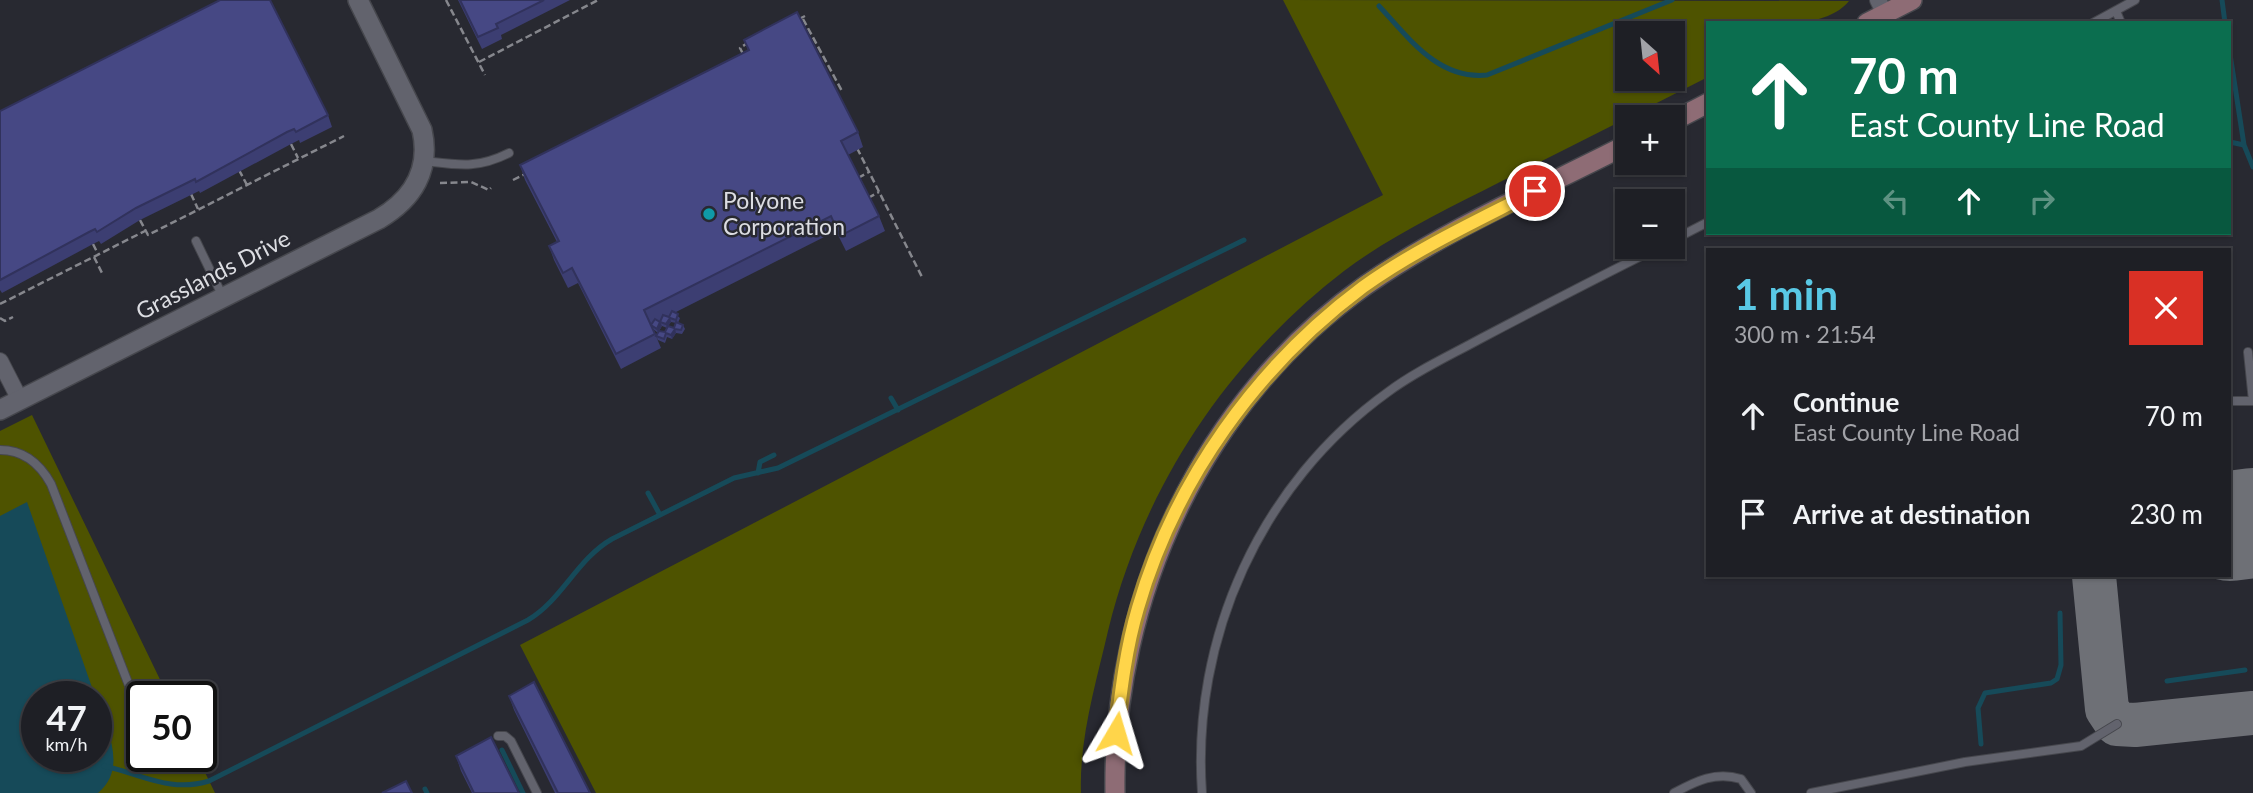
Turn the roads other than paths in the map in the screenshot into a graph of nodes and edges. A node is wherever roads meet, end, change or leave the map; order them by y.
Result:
1 (358, 0) edge
2 (1912, 0) edge
3 (2135, 0) edge
4 (1881, 7) edge
5 (2116, 11) junction
6 (1869, 21) edge
7 (2097, 21) edge
8 (2120, 21) edge
9 (1706, 104) edge
10 (1685, 115) edge
11 (1615, 151) edge
12 (509, 153) dead end
13 (425, 160) junction
14 (1706, 223) edge
15 (1685, 234) edge
16 (196, 241) dead end
17 (1636, 259) edge
18 (223, 297) junction
19 (2248, 352) dead end
20 (0, 360) edge
21 (2252, 386) edge
22 (20, 400) junction
23 (2231, 401) edge
24 (0, 410) edge
25 (0, 450) edge
26 (127, 681) edge
27 (2117, 724) dead end
28 (498, 737) dead end
29 (537, 793) edge
30 (1115, 793) edge
31 (1202, 793) edge
32 (1675, 793) edge
33 (1751, 793) edge
34 (1811, 793) edge

1 - 13 street
2 - 4 main road
3 - 5 lane
4 - 6 main road
5 - 7 lane
5 - 8 lane
9 - 10 main road
11 - 30 main road
12 - 13 lane
13 - 18 street, Grasslands Drive
14 - 15 lane
16 - 18 lane
17 - 31 lane
18 - 22 street, Grasslands Drive
19 - 21 lane
20 - 22 street
21 - 23 lane
22 - 24 street, Grasslands Drive
25 - 26 lane
27 - 34 lane
28 - 29 lane
32 - 33 lane

